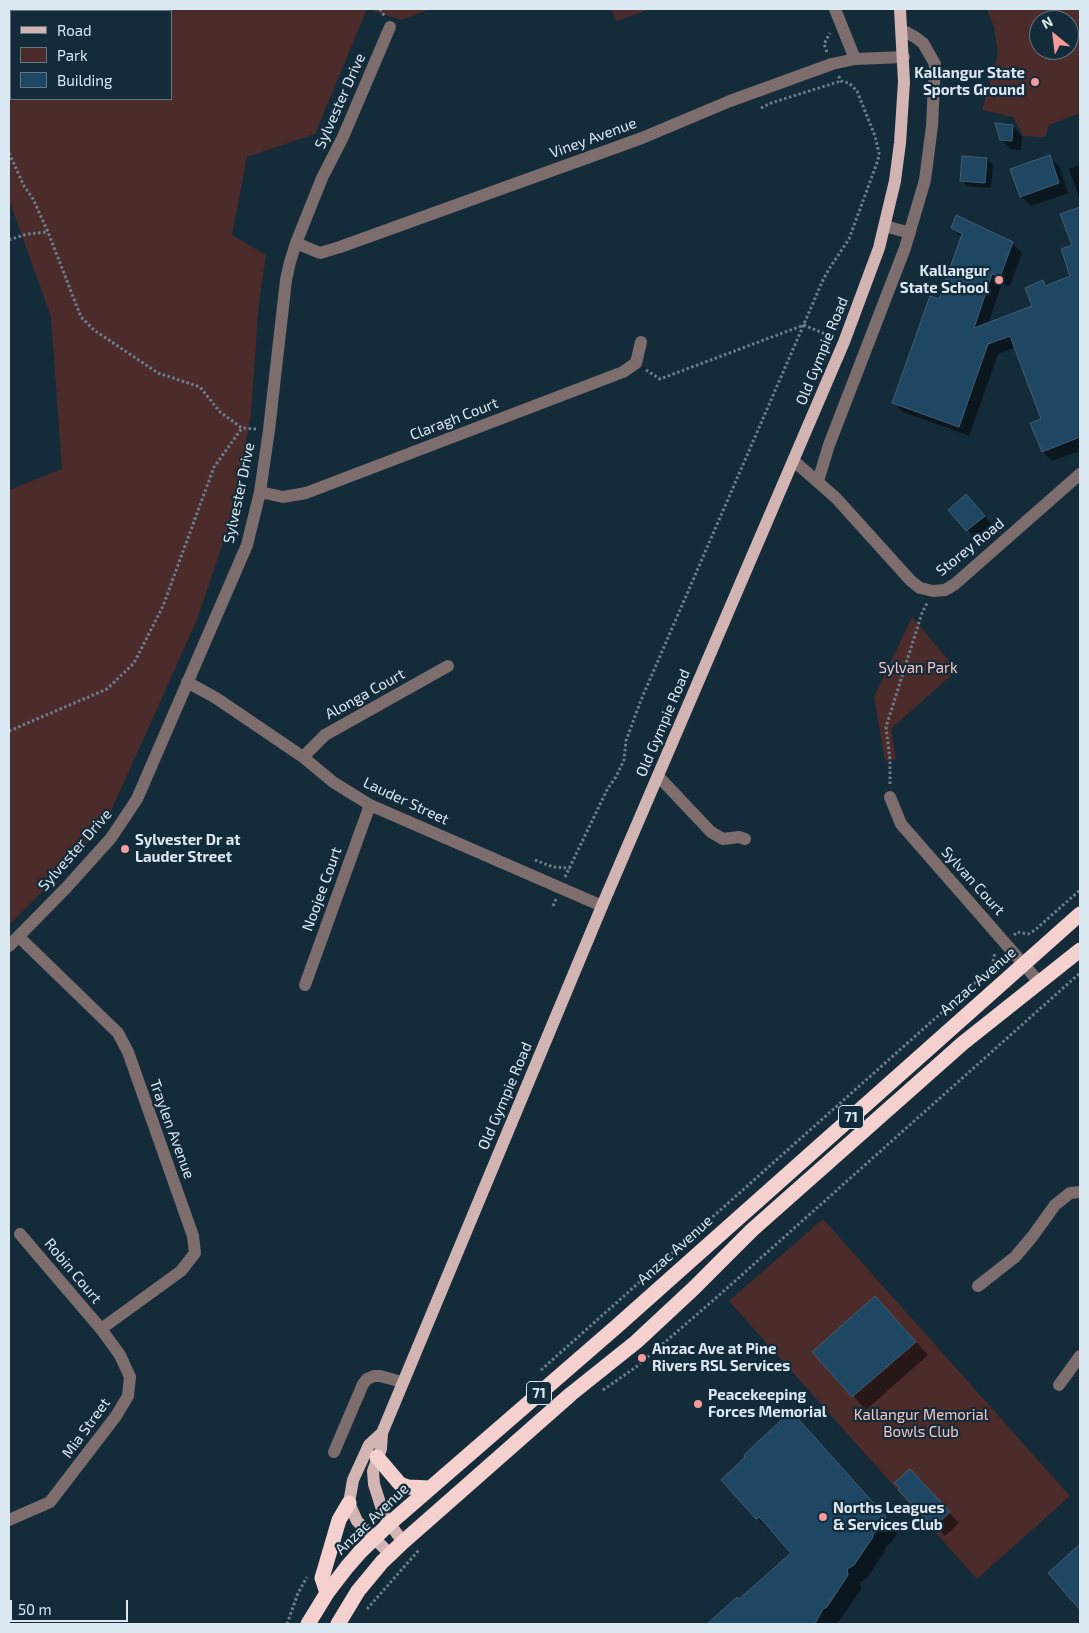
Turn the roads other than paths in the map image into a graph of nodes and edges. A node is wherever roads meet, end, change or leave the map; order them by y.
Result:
1 (835, 9) edge
2 (900, 9) edge
3 (390, 28) dead end
4 (902, 30) junction
5 (904, 57) junction
6 (855, 59) junction
7 (885, 226) junction
8 (910, 233) junction
9 (296, 243) junction
10 (641, 342) dead end
11 (794, 461) junction
12 (1080, 474) edge
13 (818, 481) junction
14 (260, 492) junction
15 (448, 666) dead end
16 (187, 682) junction
17 (303, 757) junction
18 (658, 776) junction
19 (890, 797) road end
20 (370, 805) junction
21 (745, 839) dead end
22 (602, 906) junction
23 (1080, 914) edge
24 (19, 937) junction
25 (9, 946) edge
26 (1080, 950) edge
27 (1024, 964) junction
28 (1040, 982) junction
29 (305, 985) dead end
30 (1080, 1192) edge
31 (20, 1234) dead end
32 (679, 1270) junction
33 (978, 1286) dead end
34 (694, 1288) junction
35 (101, 1329) junction
36 (1080, 1356) edge
37 (402, 1382) junction
38 (1059, 1385) dead end
39 (382, 1433) junction
40 (334, 1452) dead end
41 (377, 1457) junction
42 (430, 1488) junction
43 (349, 1503) junction
44 (9, 1520) edge
45 (389, 1524) junction
46 (374, 1539) junction
47 (402, 1542) junction
48 (390, 1554) junction
49 (327, 1593) junction
50 (308, 1624) edge
51 (338, 1624) edge

1 - 6 street
2 - 4 main road, Old Gympie Road
3 - 9 street, Sylvester Drive
4 - 5 main road, Old Gympie Road
4 - 8 street
5 - 6 street, Viney Avenue
5 - 7 main road, Old Gympie Road
6 - 9 street, Viney Avenue
7 - 8 street
7 - 11 main road, Old Gympie Road
8 - 13 street
9 - 14 street, Sylvester Drive
10 - 14 street, Claragh Court
11 - 13 street, Storey Road
11 - 18 main road, Old Gympie Road
12 - 13 street, Storey Road
14 - 16 street, Sylvester Drive
15 - 17 street, Alonga Court
16 - 17 street, Lauder Street
16 - 24 street, Sylvester Drive
17 - 20 street, Lauder Street
18 - 21 street
18 - 22 main road, Old Gympie Road
19 - 27 street, Sylvan Court
20 - 22 street, Lauder Street
20 - 29 street, Noojee Court
22 - 37 main road, Old Gympie Road
23 - 27 highway, Anzac Avenue / 71
24 - 25 street, Sylvester Drive
24 - 35 street, Traylen Avenue
26 - 28 highway, 71
27 - 28 street, Sylvan Court
27 - 32 highway, Anzac Avenue / 71
28 - 34 highway, 71
30 - 33 street
31 - 35 street, Robin Court
32 - 34 highway
32 - 42 highway, Anzac Avenue / 71
34 - 47 highway, 71
35 - 44 street, Mia Street
36 - 38 street
37 - 39 main road, Old Gympie Road
37 - 40 street
39 - 41 main road, Old Gympie Road
39 - 43 main road, Old Gympie Road
41 - 42 highway
41 - 45 main road, Old Gympie Road
42 - 45 highway, Anzac Avenue / 71
43 - 46 main road
43 - 49 highway
45 - 46 highway, Anzac Avenue / 71
45 - 47 main road, Old Gympie Road
46 - 48 main road
46 - 49 highway, Anzac Avenue / 71
47 - 48 highway, 71
48 - 51 highway, 71
49 - 50 highway, Anzac Avenue / 71

